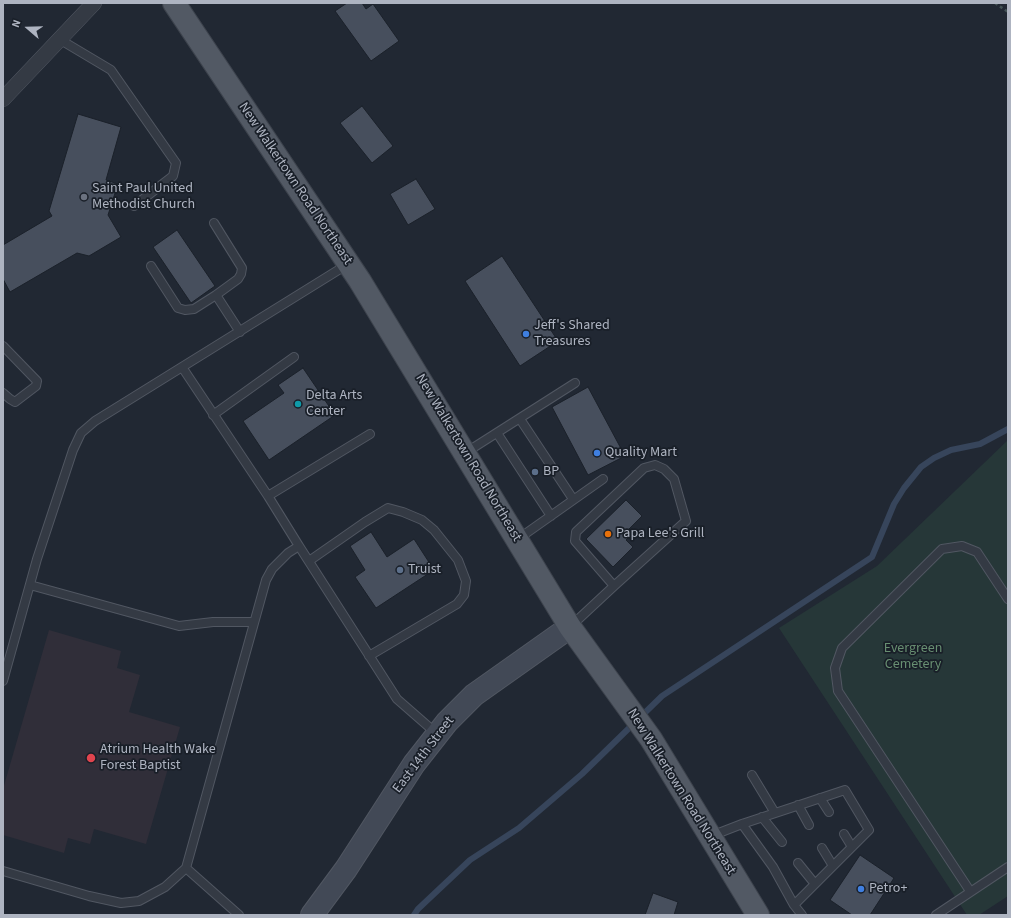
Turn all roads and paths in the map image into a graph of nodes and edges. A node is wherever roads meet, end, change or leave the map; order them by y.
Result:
1 (94, 3) edge
2 (174, 3) edge
3 (994, 3) edge
4 (1008, 12) edge
5 (59, 39) junction
6 (3, 99) edge
7 (134, 206) dead end
8 (214, 223) dead end
9 (349, 264) junction
10 (151, 266) dead end
11 (216, 295) junction
12 (240, 332) junction
13 (3, 346) edge
14 (294, 357) dead end
15 (182, 367) junction
16 (575, 383) dead end
17 (3, 393) edge
18 (213, 415) junction
19 (520, 419) junction
20 (497, 433) junction
21 (370, 434) dead end
22 (464, 453) junction
23 (603, 480) dead end
24 (268, 496) junction
25 (573, 499) junction
26 (551, 516) junction
27 (517, 540) junction
28 (299, 546) junction
29 (309, 561) junction
30 (30, 585) junction
31 (614, 586) junction
32 (1008, 599) edge
33 (254, 622) junction
34 (570, 627) junction
35 (369, 656) junction
36 (3, 681) edge
37 (438, 734) junction
38 (752, 775) dead end
39 (820, 798) junction
40 (798, 805) junction
41 (829, 812) dead end
42 (775, 813) junction
43 (762, 817) junction
44 (742, 824) junction
45 (810, 825) dead end
46 (844, 834) dead end
47 (710, 837) junction
48 (782, 842) dead end
49 (852, 847) junction
50 (822, 848) dead end
51 (798, 863) dead end
52 (833, 866) junction
53 (1008, 866) edge
54 (186, 868) junction
55 (3, 872) edge
56 (815, 884) junction
57 (970, 891) junction
58 (794, 904) junction
59 (239, 915) edge
60 (312, 915) edge
61 (758, 915) edge
62 (802, 915) edge
63 (936, 915) edge

1 - 5 street
2 - 9 main road, New Walkertown Road Northeast
3 - 4 path
5 - 6 street
5 - 7 lane
8 - 11 lane
9 - 12 lane
9 - 22 main road, New Walkertown Road Northeast
10 - 11 lane
11 - 12 lane
12 - 15 lane
13 - 17 lane
14 - 18 lane
15 - 18 lane
15 - 30 lane
16 - 19 lane
18 - 24 lane
19 - 20 lane
19 - 25 lane
20 - 22 lane
20 - 26 lane
21 - 24 lane
22 - 27 main road, New Walkertown Road Northeast
23 - 25 lane
24 - 28 lane
25 - 26 lane
26 - 27 lane
27 - 34 main road, New Walkertown Road Northeast
28 - 29 lane
28 - 33 lane
29 - 35 lane
29 - 35 lane
30 - 33 lane
30 - 36 lane
31 - 31 lane
31 - 34 lane
32 - 57 lane
33 - 54 lane
34 - 37 main road, East 14th Street
34 - 47 main road, New Walkertown Road Northeast
35 - 37 lane
37 - 60 main road, East 14th Street
38 - 42 lane
39 - 40 lane
39 - 41 lane
39 - 49 lane
40 - 42 lane
40 - 45 lane
42 - 43 lane
43 - 44 lane
43 - 48 lane
44 - 47 lane
44 - 58 lane
46 - 49 lane
47 - 61 main road, New Walkertown Road Northeast
49 - 52 lane
50 - 52 lane
51 - 56 lane
52 - 56 lane
53 - 57 lane
54 - 55 lane
54 - 59 lane
56 - 58 lane
57 - 63 lane
58 - 62 lane

